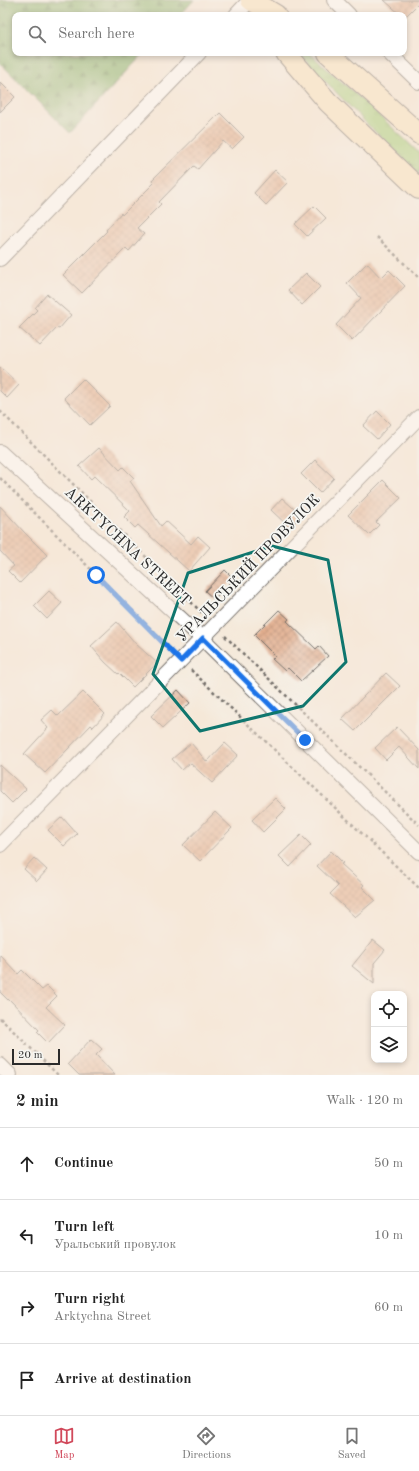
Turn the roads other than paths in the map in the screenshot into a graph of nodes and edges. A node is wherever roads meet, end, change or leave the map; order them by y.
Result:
1 (250, 0) edge
2 (334, 0) edge
3 (239, 12) edge
4 (257, 12) edge
5 (271, 12) edge
6 (346, 12) edge
7 (196, 56) edge
8 (289, 56) edge
9 (331, 56) edge
10 (392, 56) edge
11 (419, 82) edge
12 (419, 134) edge
13 (419, 189) edge
14 (0, 259) edge
15 (419, 417) edge
16 (0, 452) edge
17 (203, 638) junction
18 (0, 845) edge
19 (419, 852) edge
20 (0, 1065) edge
21 (10, 1075) edge

1 - 3 street
1 - 4 main road
1 - 5 main road
2 - 6 street
7 - 14 street
8 - 13 main road
9 - 12 main road
10 - 11 street
15 - 17 street, УРАЛЬСЬКИЙ ПРОВУЛОК
16 - 17 street, ARKTYCHNA STREET
17 - 18 street, УРАЛЬСЬКИЙ ПРОВУЛОК
17 - 19 street, ARKTYCHNA STREET
20 - 21 street

